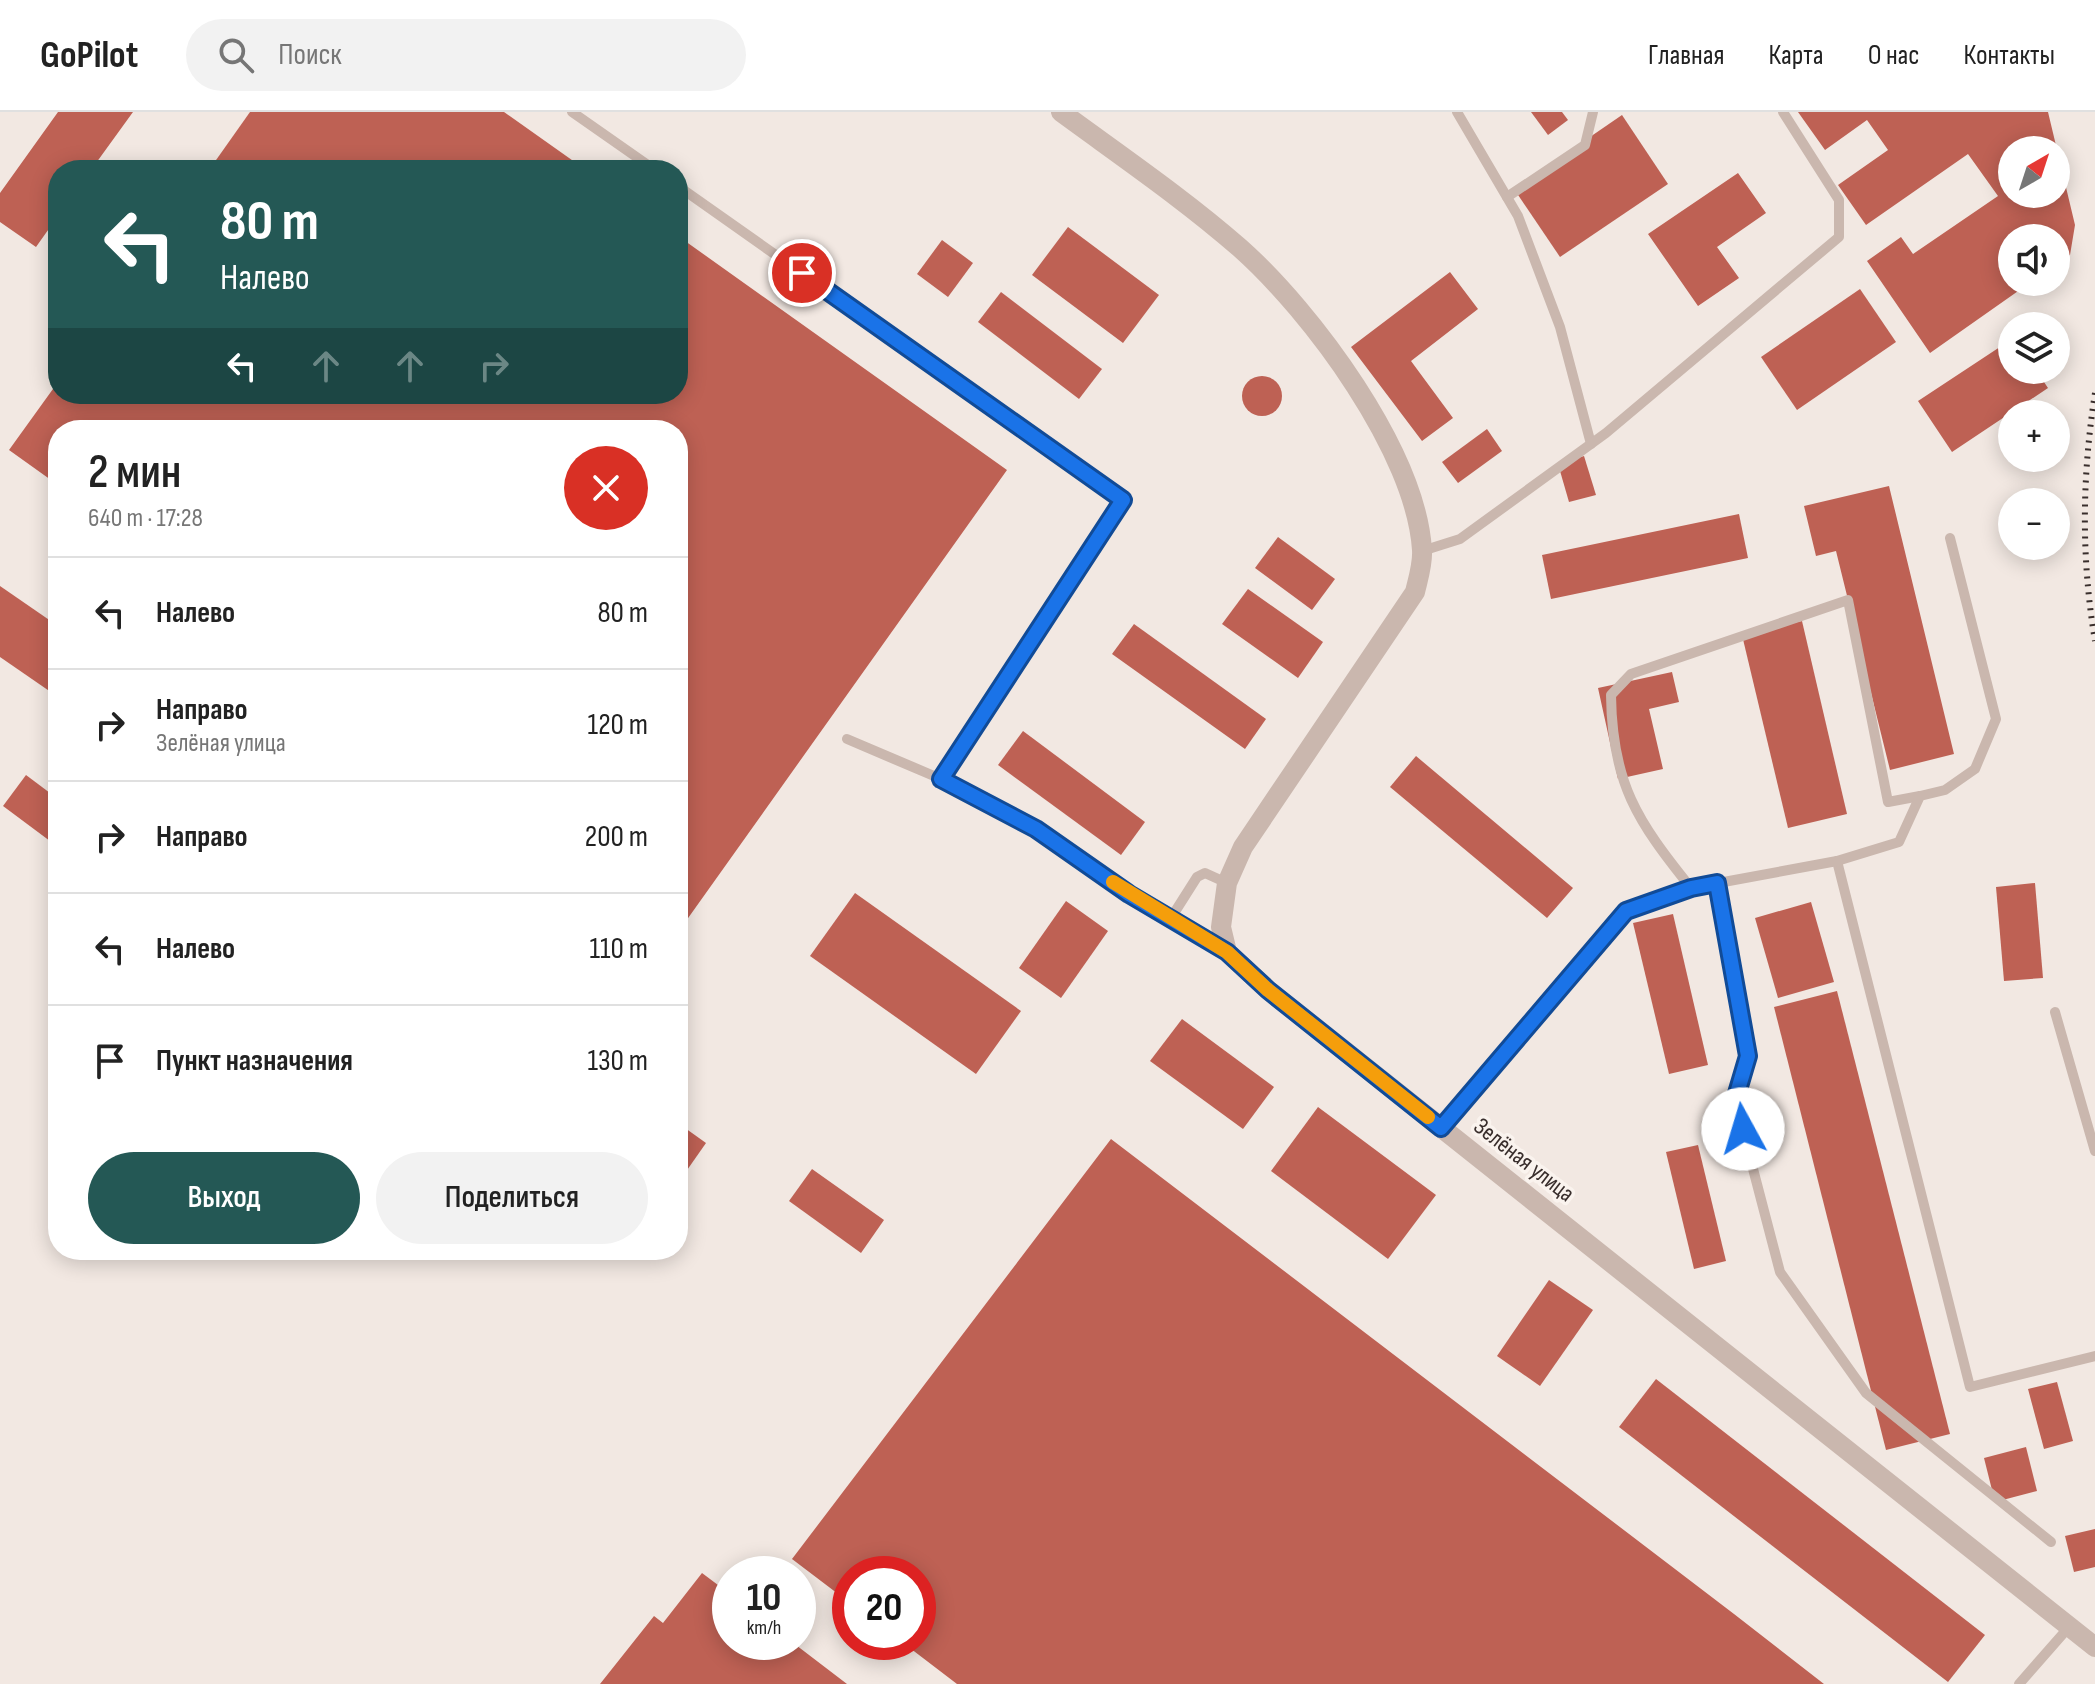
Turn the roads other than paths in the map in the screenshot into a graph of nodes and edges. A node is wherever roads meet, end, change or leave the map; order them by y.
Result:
1 (572, 112) edge
2 (1061, 112) edge
3 (1457, 112) edge
4 (1593, 112) edge
5 (1783, 112) edge
6 (641, 160) edge
7 (688, 193) edge
8 (1507, 197) junction
9 (1591, 444) junction
10 (1950, 538) dead end
11 (1422, 551) junction
12 (847, 739) dead end
13 (941, 779) junction
14 (1920, 796) junction
15 (1837, 861) junction
16 (1227, 883) junction
17 (1717, 883) junction
18 (1691, 888) junction
19 (1171, 918) junction
20 (1227, 952) junction
21 (2055, 1012) dead end
22 (1441, 1128) junction
23 (2095, 1151) edge
24 (2095, 1356) edge
25 (2051, 1542) dead end
26 (2069, 1627) junction
27 (2095, 1647) edge
28 (2019, 1684) edge

1 - 6 lane
2 - 11 street
3 - 8 lane
4 - 8 lane
5 - 9 lane
7 - 13 lane
8 - 9 lane
9 - 11 lane
10 - 14 lane
11 - 16 street
12 - 13 lane, Зелёная улица
13 - 19 lane, Зелёная улица
14 - 15 lane
14 - 18 lane
15 - 17 lane
15 - 24 lane
16 - 19 lane
16 - 20 street
17 - 18 lane
17 - 25 lane
18 - 22 lane
19 - 20 lane, Зелёная улица
20 - 22 street, Зелёная улица
21 - 23 lane
22 - 26 street, Зелёная улица
26 - 27 street, Зелёная улица
26 - 28 lane

